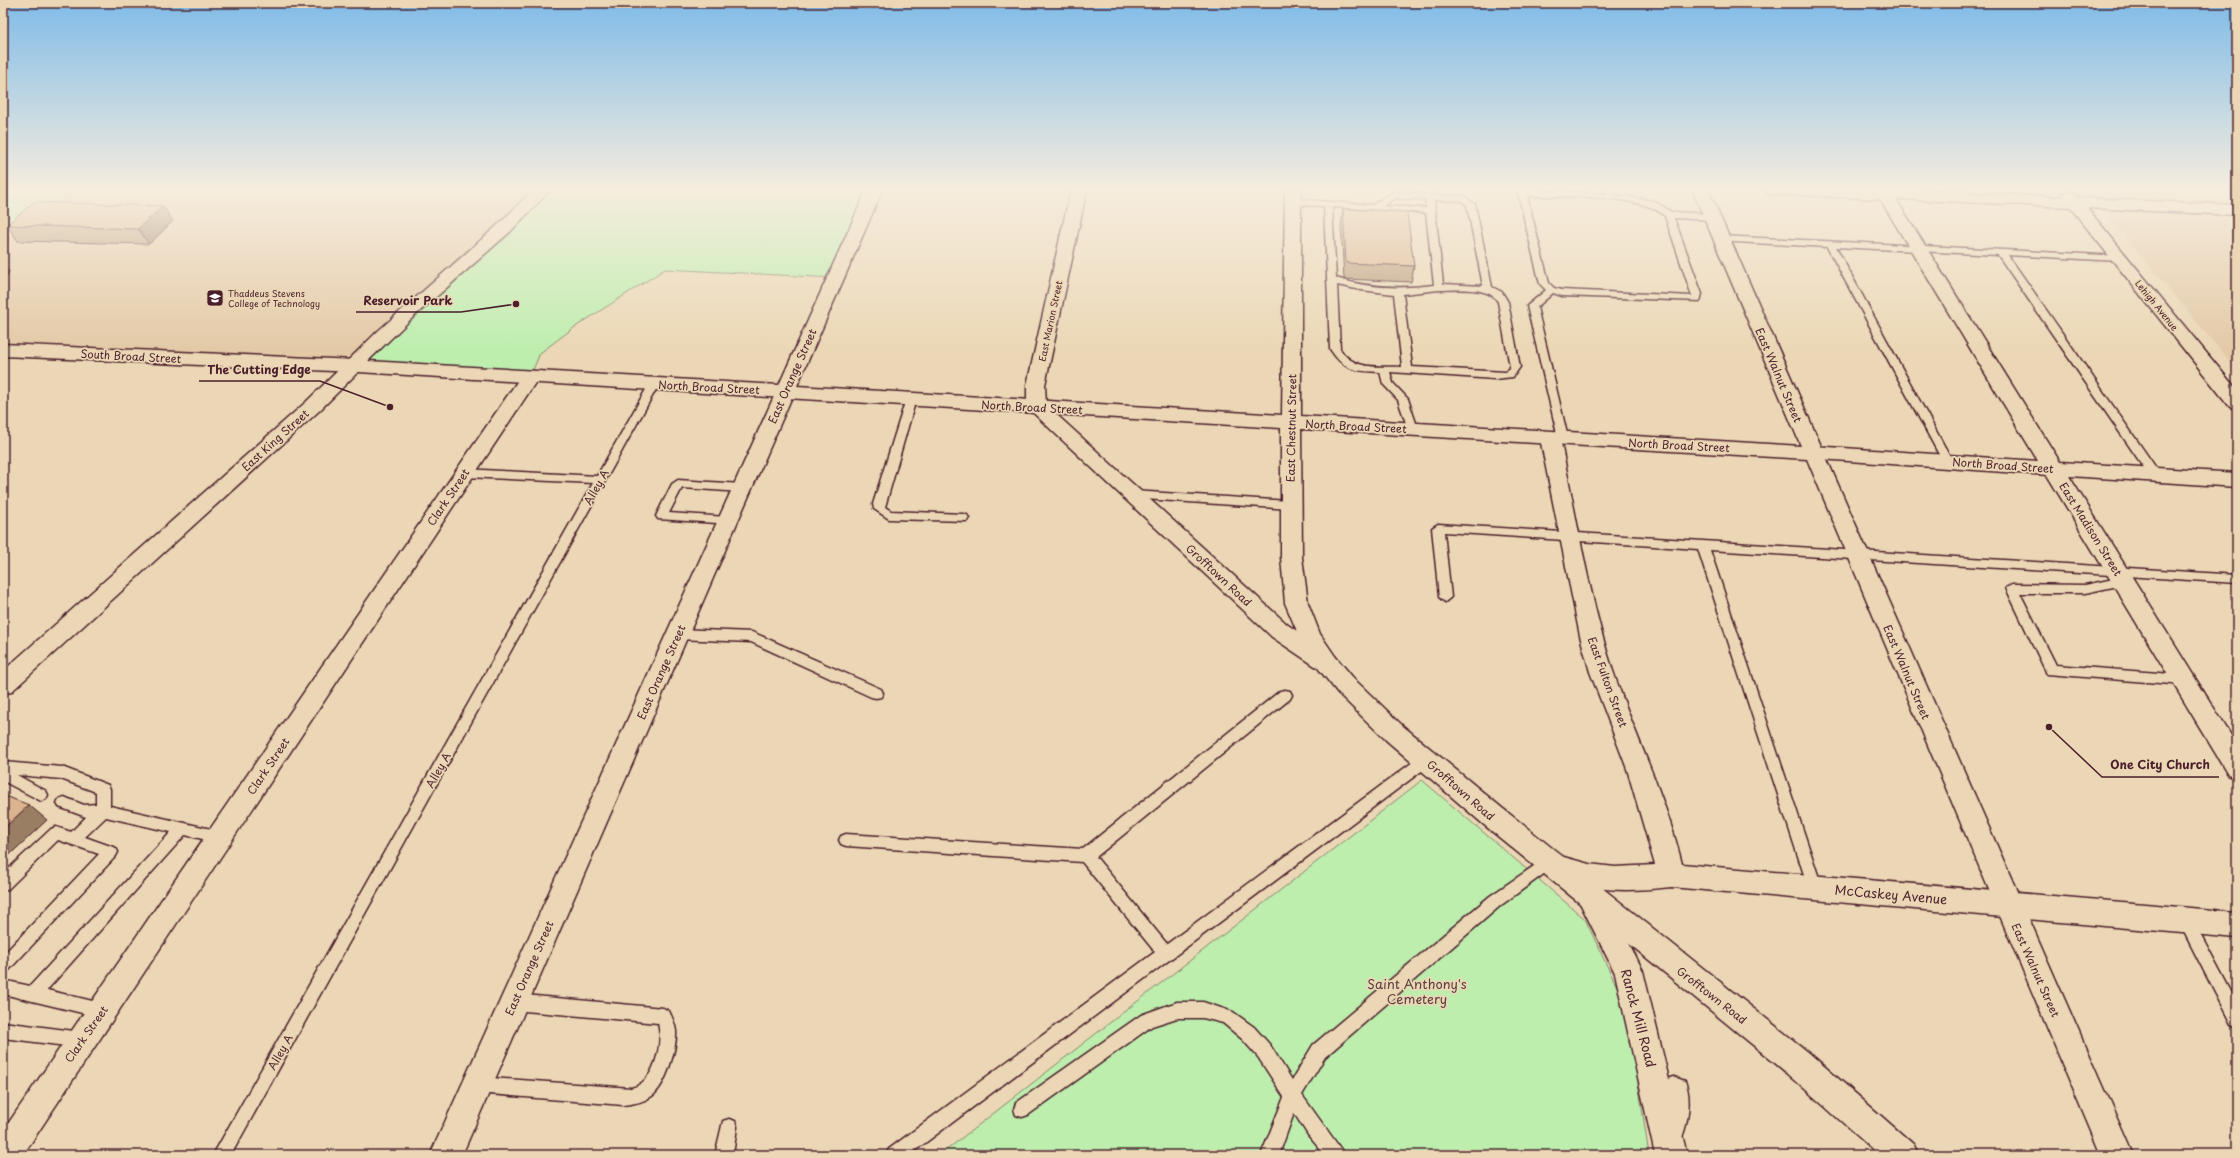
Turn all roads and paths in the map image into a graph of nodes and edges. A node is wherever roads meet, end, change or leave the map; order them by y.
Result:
1 (487, 243) edge
2 (851, 243) edge
3 (1067, 243) edge
4 (1293, 243) edge
5 (1330, 243) edge
6 (1434, 243) edge
7 (1479, 243) edge
8 (1534, 243) edge
9 (1679, 243) edge
10 (1723, 243) edge
11 (1809, 243) edge
12 (1915, 243) edge
13 (2107, 243) edge
14 (1830, 244) junction
15 (1918, 248) junction
16 (2001, 252) junction
17 (2119, 258) junction
18 (1332, 280) junction
19 (1439, 287) junction
20 (1488, 289) junction
21 (1398, 290) junction
22 (1551, 290) junction
23 (3, 350) edge
24 (355, 366) junction
25 (1384, 369) junction
26 (1407, 370) junction
27 (530, 377) junction
28 (654, 384) junction
29 (785, 392) junction
30 (912, 399) junction
31 (2237, 403) edge
32 (1037, 407) junction
33 (1291, 422) junction
34 (1413, 429) junction
35 (1556, 438) junction
36 (1813, 453) junction
37 (1948, 462) junction
38 (2053, 468) junction
39 (464, 473) junction
40 (2155, 475) junction
41 (600, 480) junction
42 (2237, 480) edge
43 (742, 488) junction
44 (1132, 496) junction
45 (1290, 505) junction
46 (963, 518) dead end
47 (728, 521) junction
48 (1570, 537) junction
49 (1704, 545) junction
50 (1857, 555) junction
51 (2120, 576) junction
52 (2237, 579) edge
53 (1445, 597) dead end
54 (677, 634) junction
55 (1323, 660) junction
56 (2184, 680) junction
57 (3, 685) edge
58 (876, 693) dead end
59 (1285, 695) dead end
60 (1426, 760) junction
61 (2237, 767) edge
62 (3, 768) edge
63 (3, 774) edge
64 (41, 795) dead end
65 (64, 803) dead end
66 (103, 810) junction
67 (183, 828) junction
68 (220, 837) junction
69 (73, 839) junction
70 (846, 840) dead end
71 (1086, 856) junction
72 (1547, 863) junction
73 (1671, 875) junction
74 (3, 884) edge
75 (1815, 887) junction
76 (1593, 901) junction
77 (2008, 905) junction
78 (2186, 921) junction
79 (2237, 925) edge
80 (1165, 953) junction
81 (3, 966) edge
82 (3, 987) edge
83 (34, 994) junction
84 (514, 1002) junction
85 (103, 1010) junction
86 (2237, 1019) edge
87 (3, 1030) edge
88 (82, 1040) junction
89 (477, 1085) junction
90 (1674, 1092) dead end
91 (1292, 1096) junction
92 (1022, 1109) dead end
93 (729, 1127) dead end
94 (1670, 1148) edge
95 (5, 1155) edge
96 (222, 1155) edge
97 (446, 1155) edge
98 (724, 1155) edge
99 (895, 1155) edge
100 (1270, 1155) edge
101 (1336, 1155) edge
102 (1902, 1155) edge
103 (2117, 1155) edge

1 - 24 street, East King Street
2 - 29 street, East Orange Street
3 - 32 street, East Marion Street
4 - 33 street, East Chestnut Street
5 - 18 lane
6 - 19 lane
7 - 20 lane
8 - 22 lane
9 - 22 lane
10 - 36 street, East Walnut Street
11 - 14 lane
12 - 15 street, East Madison Street
13 - 17 street, Lehigh Avenue
14 - 15 lane
14 - 37 lane
15 - 16 lane
15 - 38 street, East Madison Street
16 - 17 lane
16 - 40 lane
17 - 31 street, Lehigh Avenue
18 - 21 lane
18 - 25 lane
19 - 20 lane
19 - 21 lane
20 - 26 lane
21 - 26 lane
22 - 35 lane
23 - 24 street, South Broad Street
24 - 27 street, North Broad Street
24 - 57 street, East King Street
25 - 26 lane
25 - 34 lane
27 - 28 street, North Broad Street
27 - 39 street, Clark Street
28 - 29 street, North Broad Street
28 - 41 lane, Alley A
29 - 30 street, North Broad Street
29 - 43 street, East Orange Street
30 - 32 street, North Broad Street
30 - 46 lane
32 - 33 street, North Broad Street
32 - 44 street, Grofftown Road
33 - 34 street, North Broad Street
33 - 45 street, East Chestnut Street
34 - 35 street, North Broad Street
35 - 36 street, North Broad Street
35 - 48 street, East Fulton Street
36 - 37 street, North Broad Street
36 - 50 street, East Walnut Street
37 - 38 street, North Broad Street
38 - 40 street, North Broad Street
38 - 51 street, East Madison Street
39 - 41 lane
39 - 68 street, Clark Street
40 - 42 street, North Broad Street
41 - 96 lane, Alley A
43 - 47 street, East Orange Street
43 - 47 lane
44 - 45 lane
44 - 55 street, Grofftown Road
45 - 55 street, East Chestnut Street
47 - 54 street, East Orange Street
48 - 49 lane
48 - 53 lane
48 - 73 street, East Fulton Street
49 - 50 lane
49 - 75 lane
50 - 51 lane
50 - 77 street, East Walnut Street
51 - 52 lane
51 - 56 street, East Madison Street
51 - 56 lane
54 - 58 lane
54 - 84 street, East Orange Street
55 - 60 street, Grofftown Road
56 - 61 street, East Madison Street
59 - 71 lane
60 - 72 street, Grofftown Road
60 - 80 lane
62 - 66 lane
63 - 64 lane
65 - 66 lane
66 - 67 lane
66 - 69 lane
67 - 68 lane
67 - 83 lane
68 - 85 street, Clark Street
69 - 74 lane
69 - 81 lane
70 - 71 lane
71 - 80 lane
72 - 73 street, McCaskey Avenue
72 - 76 street, Grofftown Road
72 - 91 lane
73 - 75 street, McCaskey Avenue
75 - 77 street, McCaskey Avenue
76 - 94 street, Ranck Mill Road
76 - 102 street, Grofftown Road
77 - 78 street, McCaskey Avenue
77 - 103 street, East Walnut Street
78 - 79 street, McCaskey Avenue
78 - 86 lane
80 - 99 lane
82 - 83 lane
83 - 85 lane
84 - 89 street, East Orange Street
84 - 89 lane
85 - 88 street, Clark Street
87 - 88 lane
88 - 95 street, Clark Street
89 - 97 street, East Orange Street
90 - 94 street, Ranck Mill Road
91 - 92 lane
91 - 100 lane
91 - 101 lane
93 - 98 lane

